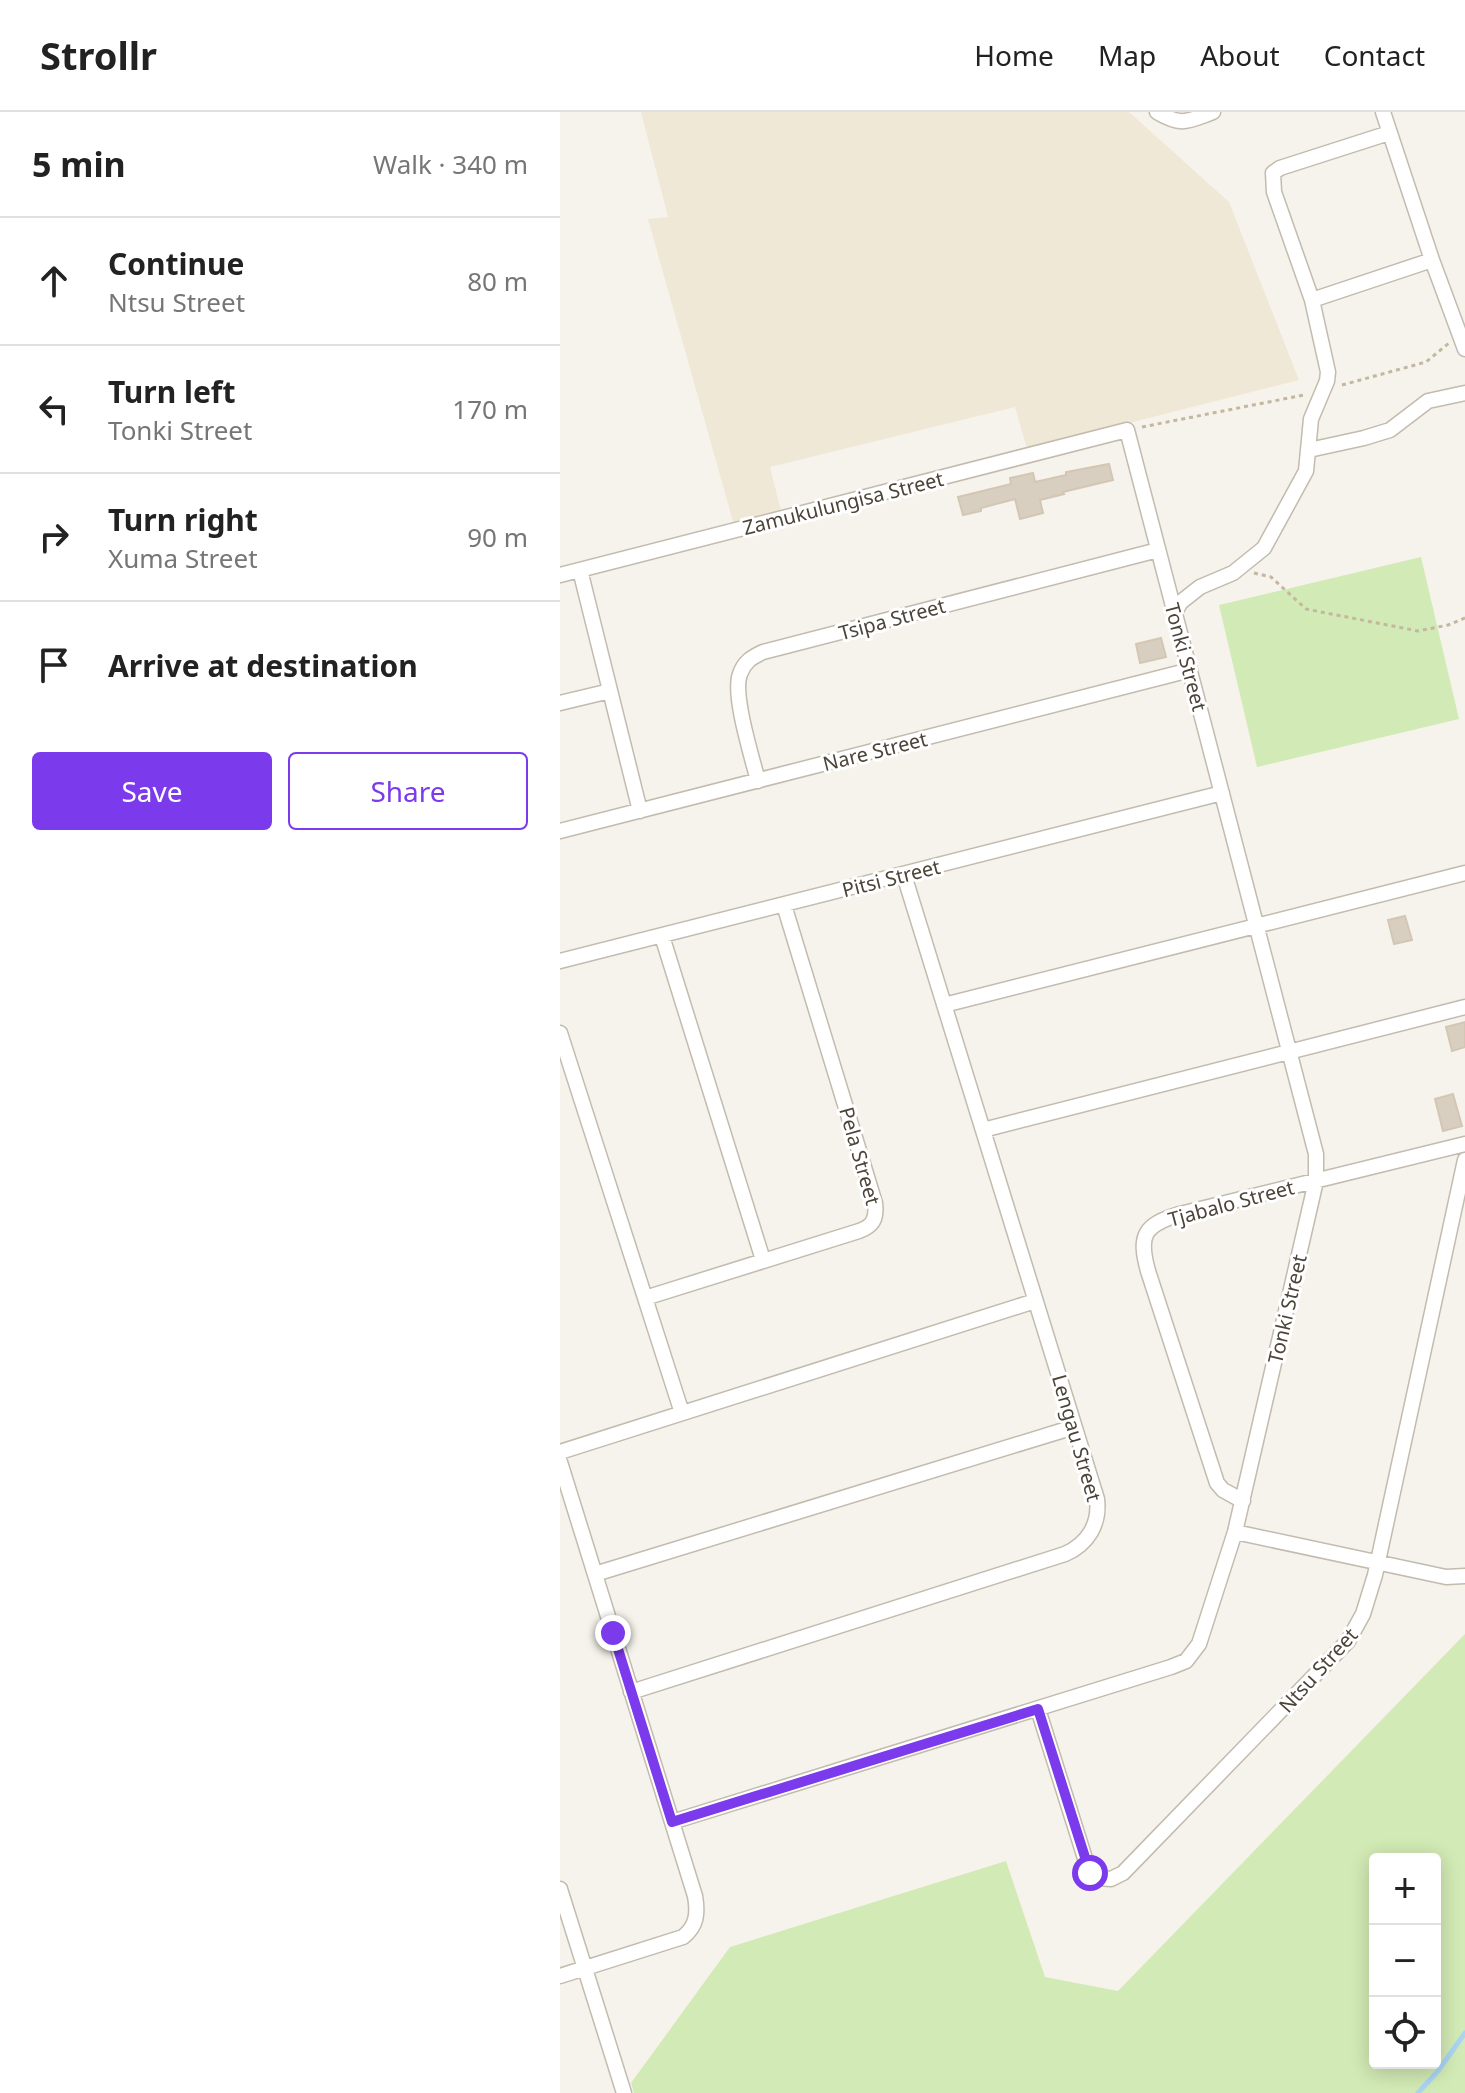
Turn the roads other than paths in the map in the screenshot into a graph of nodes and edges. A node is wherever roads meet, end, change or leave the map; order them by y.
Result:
1 (1157, 112) edge
2 (1213, 112) edge
3 (1383, 112) edge
4 (1389, 133) junction
5 (1432, 260) junction
6 (1312, 300) junction
7 (1463, 342) edge
8 (1465, 393) edge
9 (1127, 430) joint
10 (1309, 450) junction
11 (1158, 550) junction
12 (580, 570) junction
13 (560, 575) edge
14 (1175, 612) junction
15 (1190, 670) junction
16 (610, 691) junction
17 (560, 703) edge
18 (758, 781) junction
19 (1222, 793) junction
20 (640, 811) junction
21 (560, 831) edge
22 (1465, 873) edge
23 (904, 875) junction
24 (784, 905) junction
25 (1257, 925) junction
26 (662, 936) junction
27 (560, 961) edge
28 (944, 1005) junction
29 (1465, 1007) edge
30 (560, 1033) edge
31 (1289, 1052) junction
32 (983, 1130) junction
33 (1465, 1144) edge
34 (1465, 1160) edge
35 (1316, 1181) junction
36 (763, 1260) junction
37 (645, 1298) junction
38 (1035, 1301) junction
39 (682, 1413) junction
40 (1074, 1427) junction
41 (560, 1452) edge
42 (560, 1462) edge
43 (1243, 1501) junction
44 (1235, 1532) junction
45 (1377, 1562) junction
46 (595, 1574) junction
47 (1465, 1576) edge
48 (631, 1692) junction
49 (1038, 1709) junction
50 (672, 1822) junction
51 (560, 1889) edge
52 (585, 1968) junction
53 (560, 1976) edge
54 (624, 2093) edge

1 - 2 street
3 - 4 street
4 - 5 street
4 - 6 street
5 - 6 street
5 - 7 street
6 - 10 street
8 - 10 street
9 - 11 street, Tonki Street
9 - 12 street, Zamukulungisa Street
10 - 14 street
11 - 14 street, Tonki Street
11 - 18 street, Tsipa Street
12 - 13 street, Zamukulungisa Street
12 - 16 street
14 - 15 street, Tonki Street
15 - 18 street, Nare Street
15 - 19 street, Tonki Street
16 - 17 street
16 - 20 street
18 - 20 street, Nare Street
19 - 23 street, Pitsi Street
19 - 25 street, Tonki Street
20 - 21 street, Nare Street
22 - 25 street
23 - 24 street, Pitsi Street
23 - 28 street, Lengau Street
24 - 26 street, Pitsi Street
24 - 36 street, Pela Street
25 - 28 street
25 - 31 street, Tonki Street
26 - 27 street, Pitsi Street
26 - 36 street
28 - 32 street, Lengau Street
29 - 31 street
30 - 37 street
31 - 32 street
31 - 35 street, Tonki Street
32 - 38 street, Lengau Street
33 - 35 street, Tjabalo Street
34 - 45 street, Ntsu Street
35 - 43 street, Tonki Street
35 - 43 street, Tjabalo Street
36 - 37 street, Pela Street
37 - 39 street
38 - 39 street
38 - 40 street, Lengau Street
39 - 41 street
40 - 46 street
40 - 48 street, Lengau Street
42 - 46 street
43 - 44 street, Tonki Street
44 - 45 street
44 - 49 street, Tonki Street
45 - 47 street
45 - 49 street, Ntsu Street
46 - 48 street
48 - 50 street
49 - 50 street, Tonki Street
50 - 52 street
51 - 52 street
52 - 53 street
52 - 54 street

